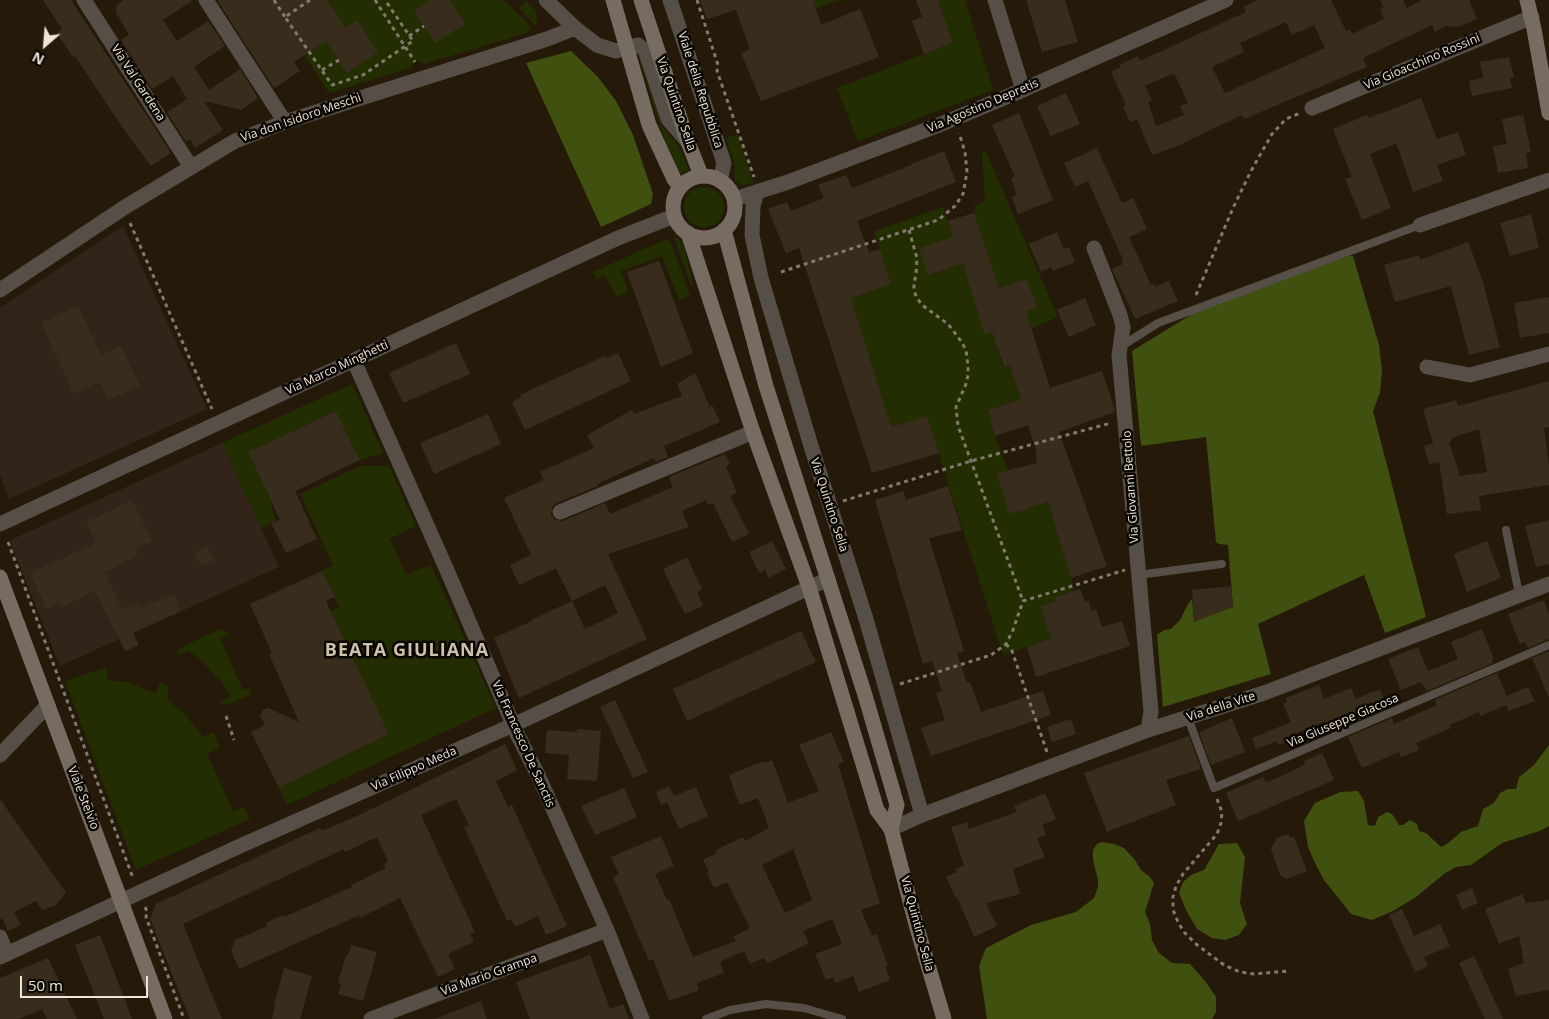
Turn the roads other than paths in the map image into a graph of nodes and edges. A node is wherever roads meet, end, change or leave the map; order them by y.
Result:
1 (84, 0) edge
2 (206, 0) edge
3 (568, 0) edge
4 (613, 0) edge
5 (641, 0) edge
6 (670, 0) edge
7 (995, 0) edge
8 (1226, 0) edge
9 (1527, 0) edge
10 (551, 5) edge
11 (1532, 17) junction
12 (575, 28) junction
13 (626, 48) junction
14 (1023, 90) junction
15 (1312, 108) road end
16 (1549, 113) edge
17 (285, 122) junction
18 (688, 142) junction
19 (191, 167) junction
20 (701, 175) junction
21 (1549, 180) edge
22 (720, 181) junction
23 (680, 187) junction
24 (756, 188) junction
25 (735, 199) junction
26 (674, 216) junction
27 (1420, 226) joint
28 (724, 230) junction
29 (688, 233) junction
30 (1094, 248) dead end
31 (0, 290) edge
32 (1120, 348) junction
33 (1549, 354) edge
34 (354, 361) junction
35 (1427, 366) dead end
36 (753, 432) junction
37 (560, 512) dead end
38 (0, 524) edge
39 (1506, 530) dead end
40 (1222, 564) dead end
41 (1138, 571) junction
42 (0, 578) edge
43 (828, 580) junction
44 (1549, 584) edge
45 (809, 587) junction
46 (1519, 594) junction
47 (1549, 645) edge
48 (886, 689) junction
49 (865, 695) junction
50 (48, 705) junction
51 (1188, 718) junction
52 (513, 725) junction
53 (1148, 730) junction
54 (0, 755) edge
55 (922, 815) junction
56 (891, 829) junction
57 (121, 902) junction
58 (607, 930) junction
59 (0, 938) edge
60 (4, 955) edge
61 (165, 1019) edge
62 (371, 1019) edge
63 (642, 1019) edge
64 (706, 1019) edge
65 (842, 1019) edge
66 (944, 1019) edge

1 - 19 street, Via Val Gardena
2 - 17 street
3 - 10 street
4 - 13 street
5 - 18 street, Via Quintino Sella
6 - 22 street, Viale della Repubblica
7 - 14 street
8 - 14 street, Via Agostino Depretis
9 - 11 street
10 - 12 street
11 - 15 street, Via Gioacchino Rossini
11 - 16 street
12 - 13 street
12 - 17 street, Via don Isidoro Meschi
13 - 18 street
13 - 23 street
14 - 24 street, Via Agostino Depretis
17 - 19 street, Via don Isidoro Meschi
18 - 20 street, Via Quintino Sella
19 - 31 street, Via don Isidoro Meschi
20 - 22 street
20 - 23 street
21 - 27 street
22 - 25 street
23 - 26 street
24 - 25 street, Via Agostino Depretis
24 - 48 street, Via Quintino Sella
25 - 28 street
26 - 29 street, Via Quintino Sella
26 - 34 street, Via Marco Minghetti
27 - 32 lane
28 - 29 street
28 - 43 street, Via Quintino Sella
29 - 36 street, Via Quintino Sella
30 - 32 street, Via Giovanni Bettolo
32 - 41 street, Via Giovanni Bettolo
33 - 35 street
34 - 38 street, Via Marco Minghetti
34 - 52 street, Via Francesco De Sanctis
36 - 37 street
36 - 45 street, Via Quintino Sella
39 - 46 lane
40 - 41 lane
41 - 53 street, Via Giovanni Bettolo
42 - 50 street, Viale Stelvio
43 - 45 street, Via Filippo Meda
43 - 49 street, Via Quintino Sella
44 - 46 street, Via della Vite
45 - 52 street, Via Filippo Meda
45 - 56 street, Via Quintino Sella
46 - 51 street, Via della Vite
47 - 51 lane, Via Giuseppe Giacosa
48 - 49 street
48 - 55 street, Via Quintino Sella
49 - 56 street, Via Quintino Sella
50 - 54 street
50 - 57 street, Viale Stelvio
51 - 53 street, Via della Vite
52 - 57 street, Via Filippo Meda
52 - 58 street, Via Francesco De Sanctis
53 - 55 street, Via della Vite
55 - 56 street, Via della Vite
56 - 66 street, Via Quintino Sella
57 - 60 street, Via Filippo Meda
57 - 61 street, Viale Stelvio
58 - 62 street, Via Mario Grampa
58 - 63 street, Via Francesco De Sanctis
59 - 60 street
64 - 65 lane

